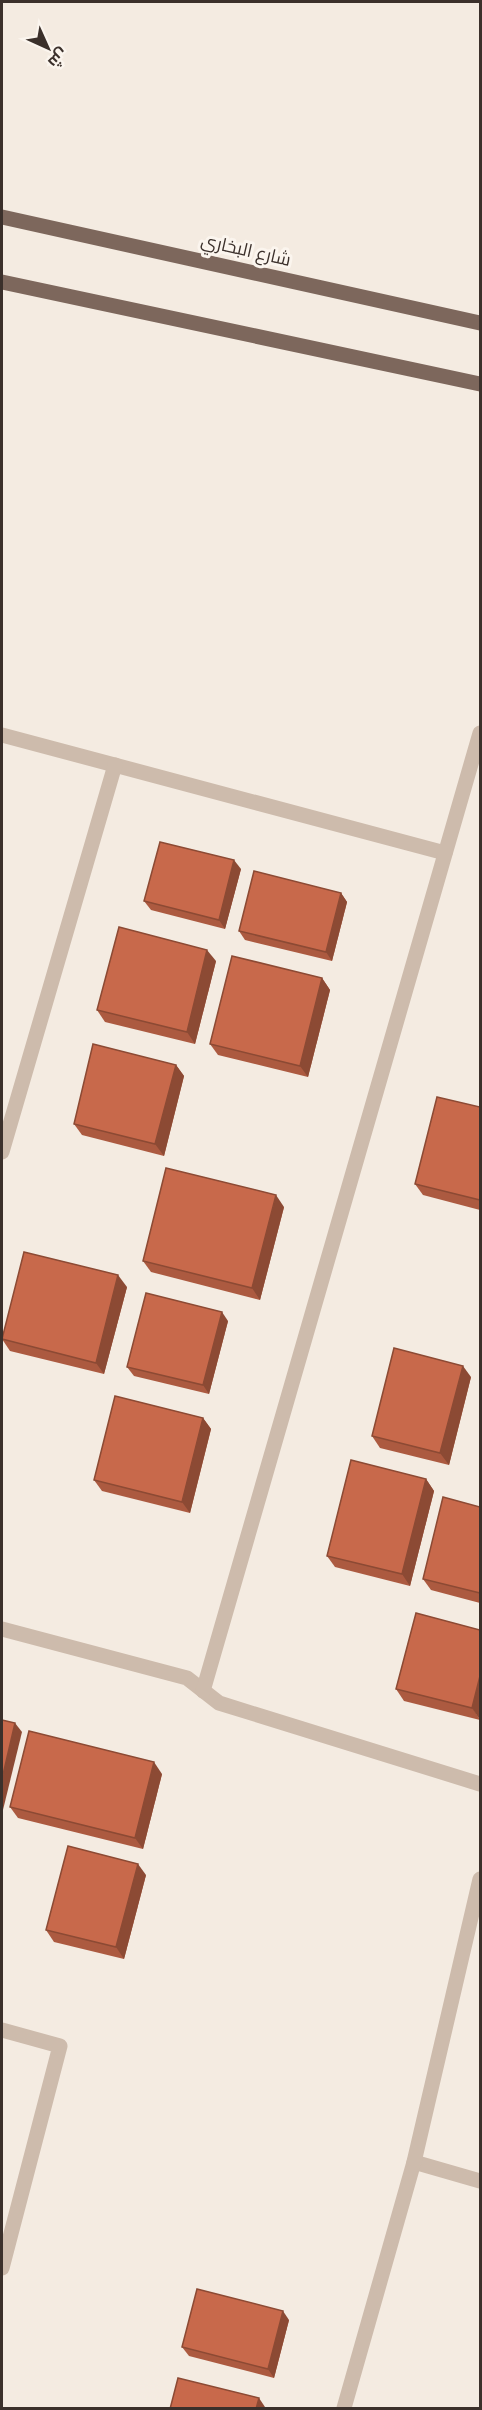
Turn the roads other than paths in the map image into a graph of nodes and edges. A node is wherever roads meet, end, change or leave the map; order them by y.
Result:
1 (2, 217) edge
2 (2, 282) edge
3 (480, 323) edge
4 (480, 384) edge
5 (480, 733) edge
6 (2, 735) edge
7 (115, 765) junction
8 (445, 853) junction
9 (2, 1152) edge
10 (2, 1629) edge
11 (203, 1691) junction
12 (480, 1784) edge
13 (480, 1879) edge
14 (2, 2030) edge
15 (414, 2162) junction
16 (480, 2181) edge
17 (2, 2268) edge
18 (344, 2409) edge

1 - 3 main road, شارع البخاري
2 - 4 main road
5 - 8 street
6 - 7 street
7 - 8 street
7 - 9 street
8 - 11 street
10 - 11 street
11 - 12 street
13 - 15 street
14 - 17 street
15 - 16 street
15 - 18 street

